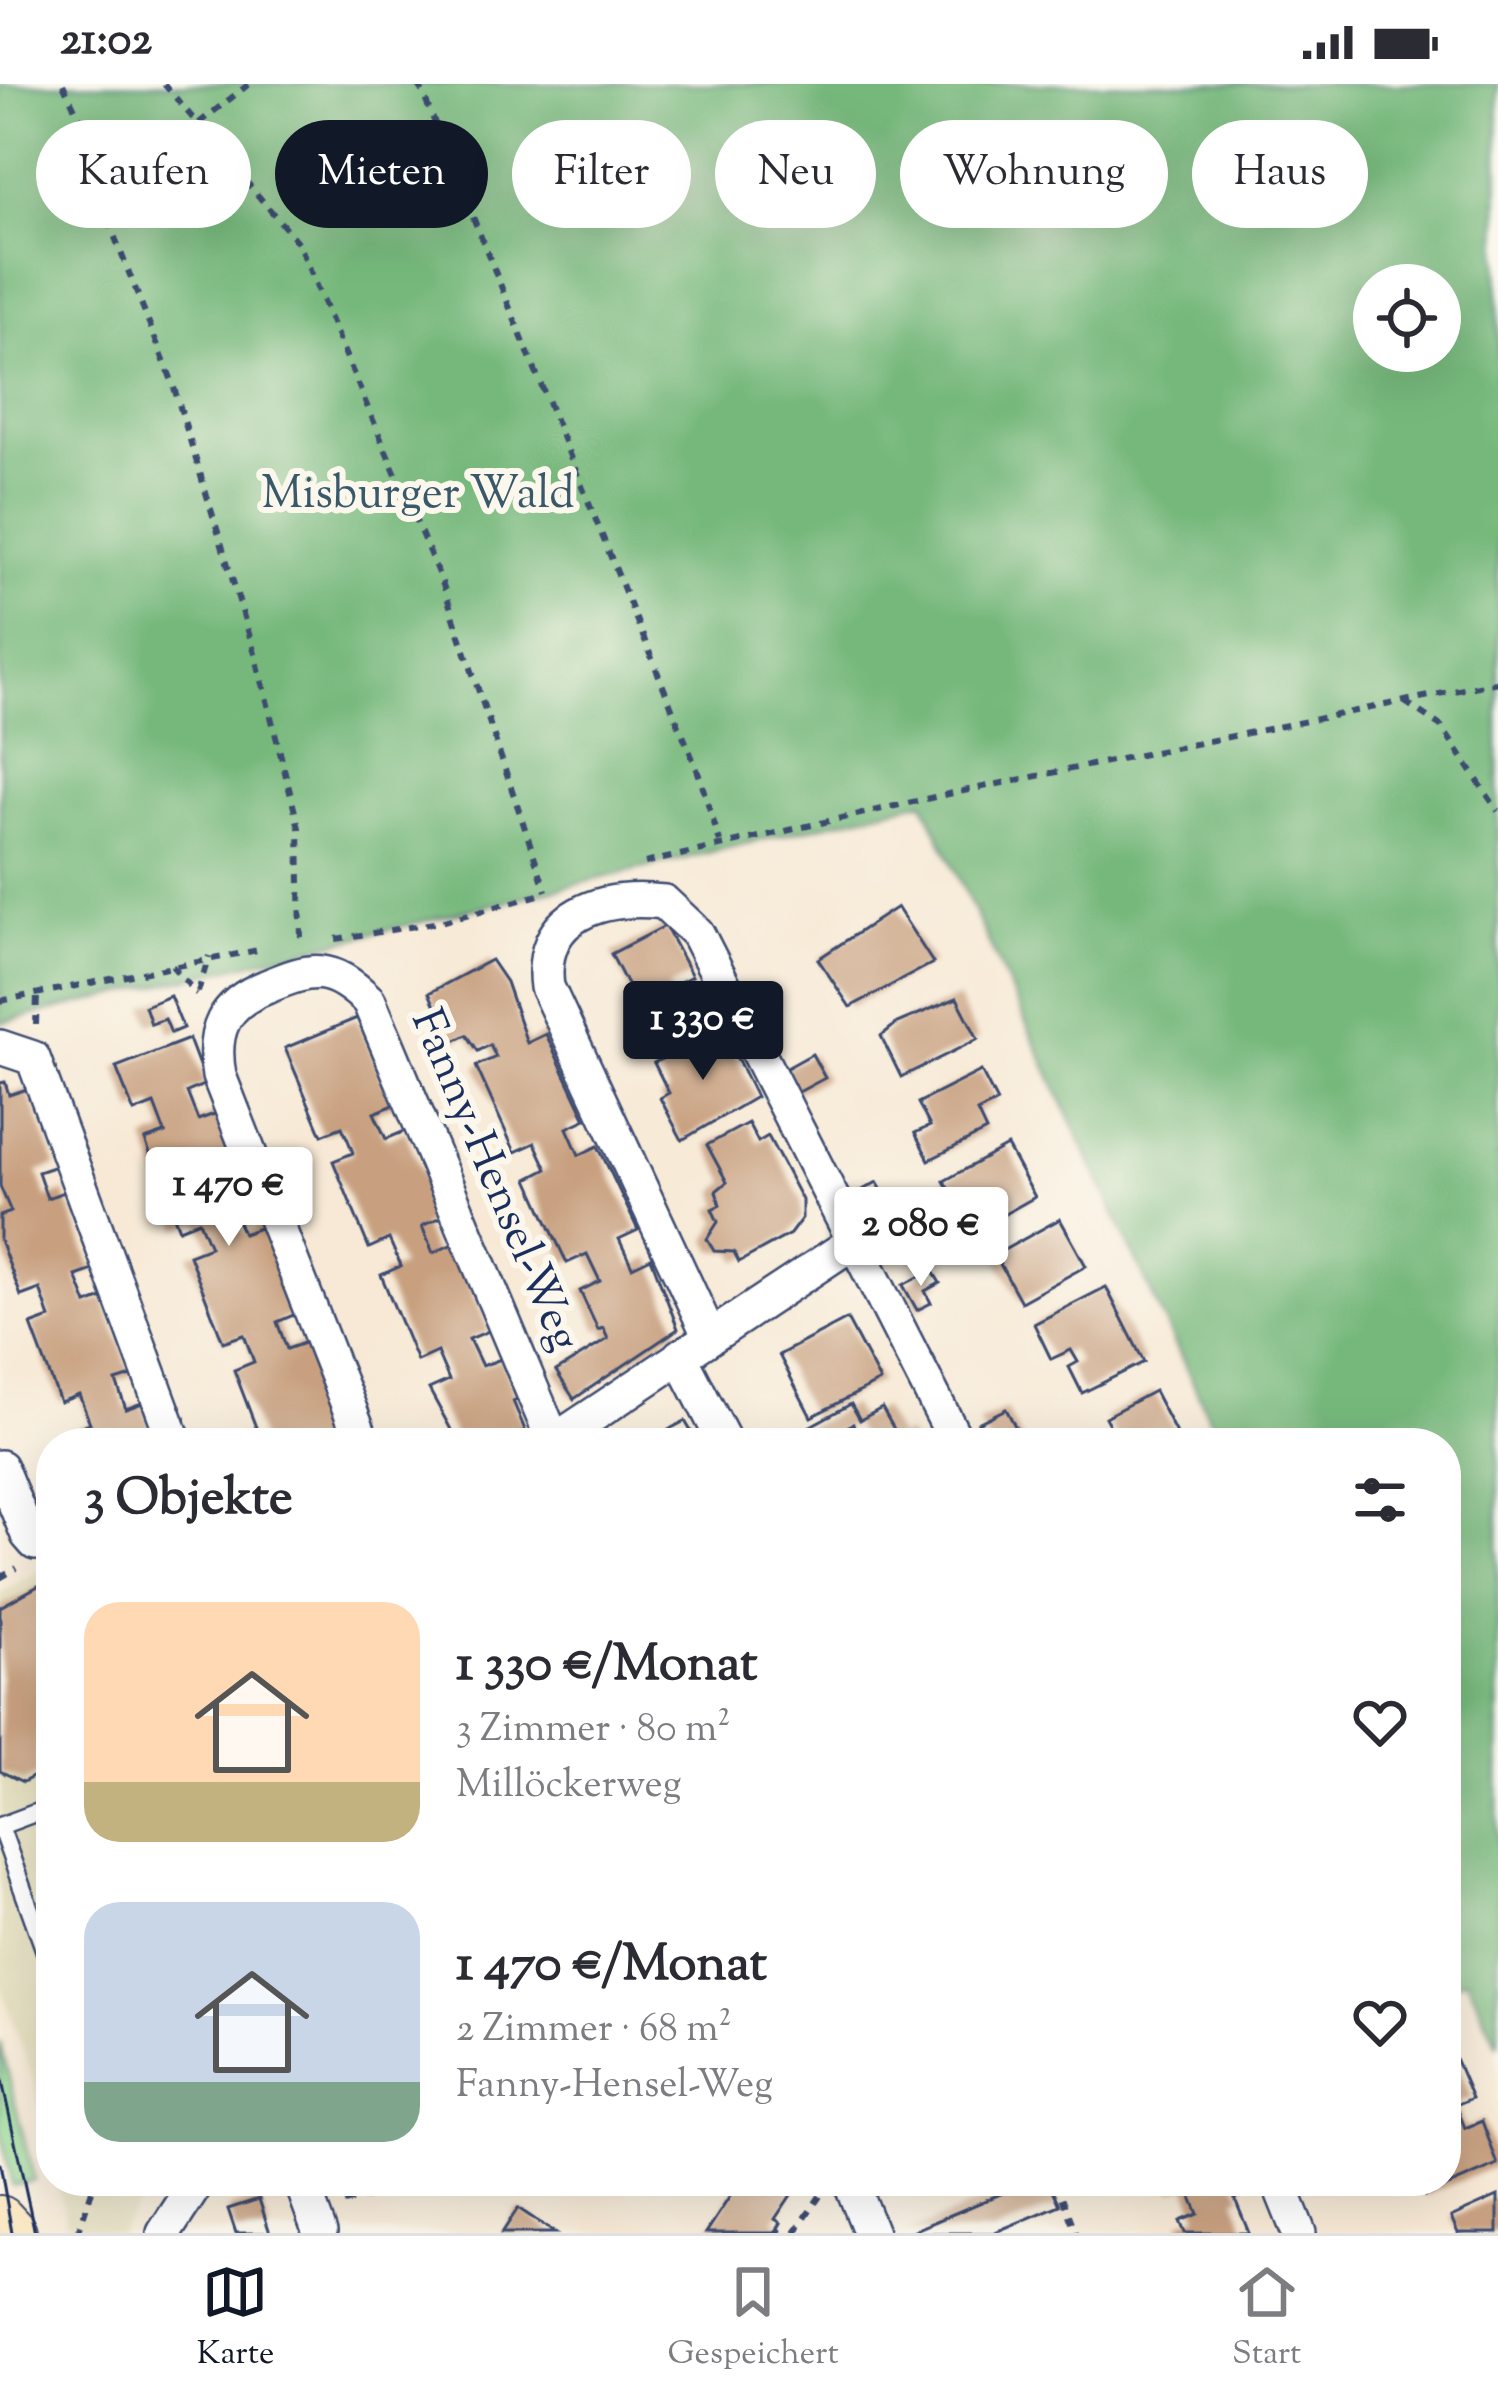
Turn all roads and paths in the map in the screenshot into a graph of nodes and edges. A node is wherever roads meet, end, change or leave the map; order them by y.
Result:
1 (63, 84) edge
2 (164, 84) edge
3 (248, 84) edge
4 (419, 84) edge
5 (196, 120) edge
6 (203, 120) edge
7 (251, 186) edge
8 (1497, 682) edge
9 (1498, 694) edge
10 (1405, 702) junction
11 (1498, 811) edge
12 (720, 842) junction
13 (626, 869) dead end
14 (566, 886) dead end
15 (546, 892) junction
16 (278, 947) dead end
17 (170, 965) junction
18 (197, 994) dead end
19 (0, 1001) edge
20 (0, 1047) edge
21 (855, 1241) junction
22 (709, 1335) junction
23 (680, 1355) junction
24 (169, 1428) edge
25 (357, 1428) edge
26 (547, 1428) edge
27 (573, 1428) edge
28 (717, 1428) edge
29 (949, 1428) edge
30 (0, 1467) edge
31 (36, 1543) edge
32 (36, 1813) edge
33 (0, 1826) edge
34 (36, 1926) edge
35 (90, 2196) edge
36 (188, 2196) edge
37 (306, 2196) edge
38 (372, 2196) edge
39 (820, 2196) edge
40 (856, 2196) edge
41 (1062, 2196) edge
42 (1284, 2196) edge
43 (339, 2204) dead end
44 (0, 2220) edge
45 (12, 2233) edge
46 (78, 2233) edge
47 (164, 2233) edge
48 (320, 2233) edge
49 (796, 2233) edge
50 (871, 2233) edge
51 (1076, 2233) edge
52 (1299, 2233) edge

1 - 15 path
2 - 5 path
3 - 6 path
4 - 12 path
7 - 15 path
8 - 9 path
8 - 10 path
10 - 11 path
10 - 12 path
12 - 13 path
14 - 15 path
16 - 17 path
17 - 18 path
17 - 19 path
20 - 24 street
21 - 22 street
21 - 22 street
21 - 29 street
22 - 23 street
23 - 27 street
23 - 28 street
25 - 26 street, Fanny-Hensel-Weg
30 - 31 street
32 - 33 lane
33 - 34 lane
35 - 46 path
36 - 47 street
37 - 48 street
38 - 43 path
39 - 49 path
40 - 50 street
41 - 51 path
42 - 52 street
44 - 45 main road

